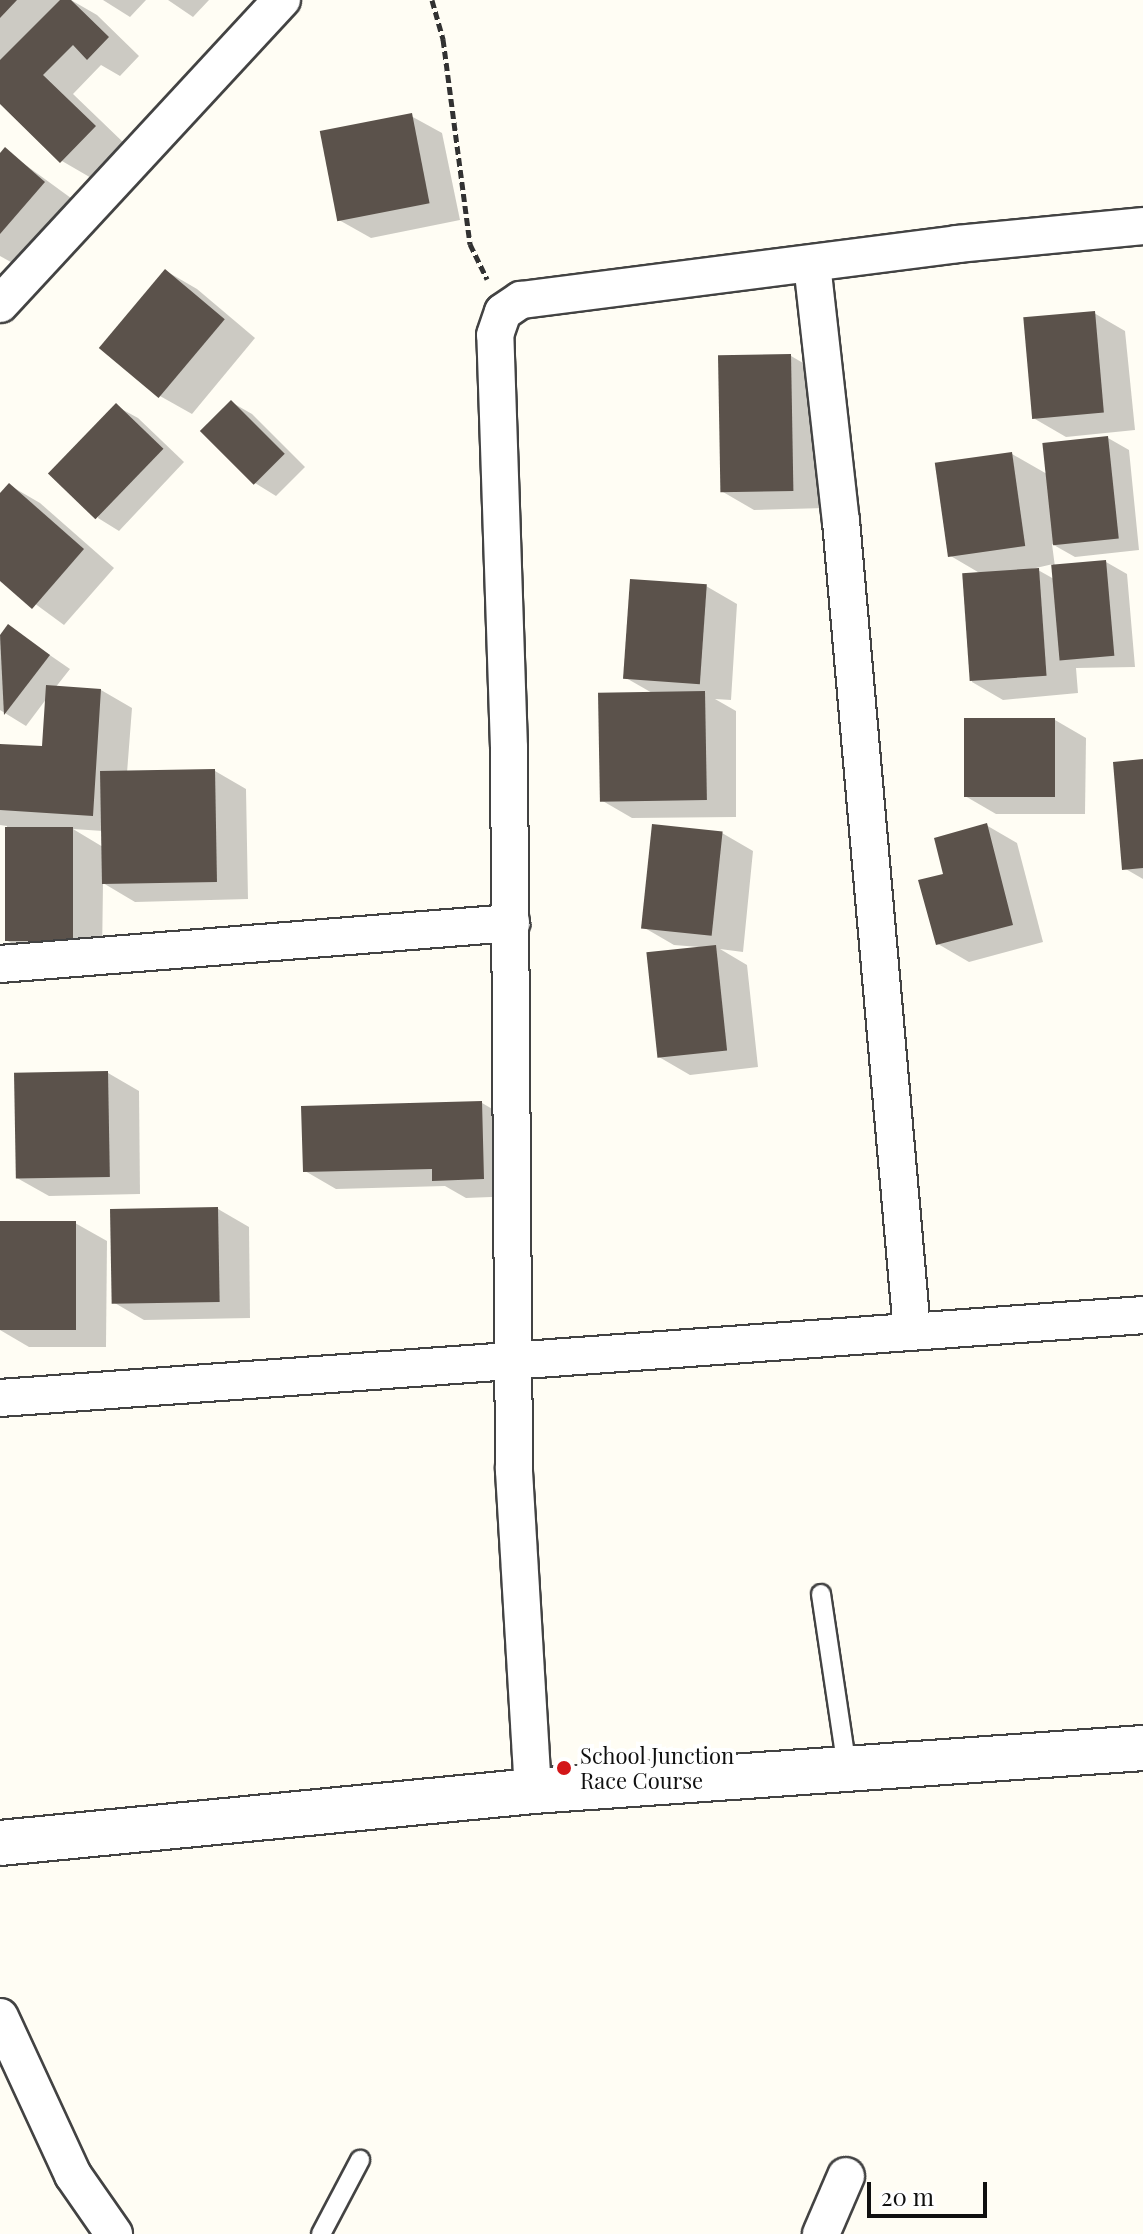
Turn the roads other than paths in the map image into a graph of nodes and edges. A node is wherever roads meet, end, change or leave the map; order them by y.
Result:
1 (282, 0) edge
2 (1143, 226) edge
3 (812, 264) junction
4 (0, 304) edge
5 (511, 923) junction
6 (0, 964) edge
7 (1143, 1315) edge
8 (912, 1331) junction
9 (512, 1357) junction
10 (0, 1398) edge
11 (821, 1594) dead end
12 (1143, 1748) edge
13 (847, 1769) junction
14 (533, 1791) junction
15 (0, 1843) edge
16 (0, 2017) edge
17 (360, 2160) dead end
18 (846, 2176) dead end
19 (114, 2234) edge
20 (321, 2234) edge
21 (821, 2234) edge

1 - 4 street
2 - 3 street
3 - 5 street
3 - 8 street
5 - 6 street
5 - 9 street
7 - 8 street
8 - 9 street
9 - 10 street
9 - 14 street
11 - 13 lane
12 - 13 street
13 - 14 street
14 - 15 street
16 - 19 street
17 - 20 lane
18 - 21 street

